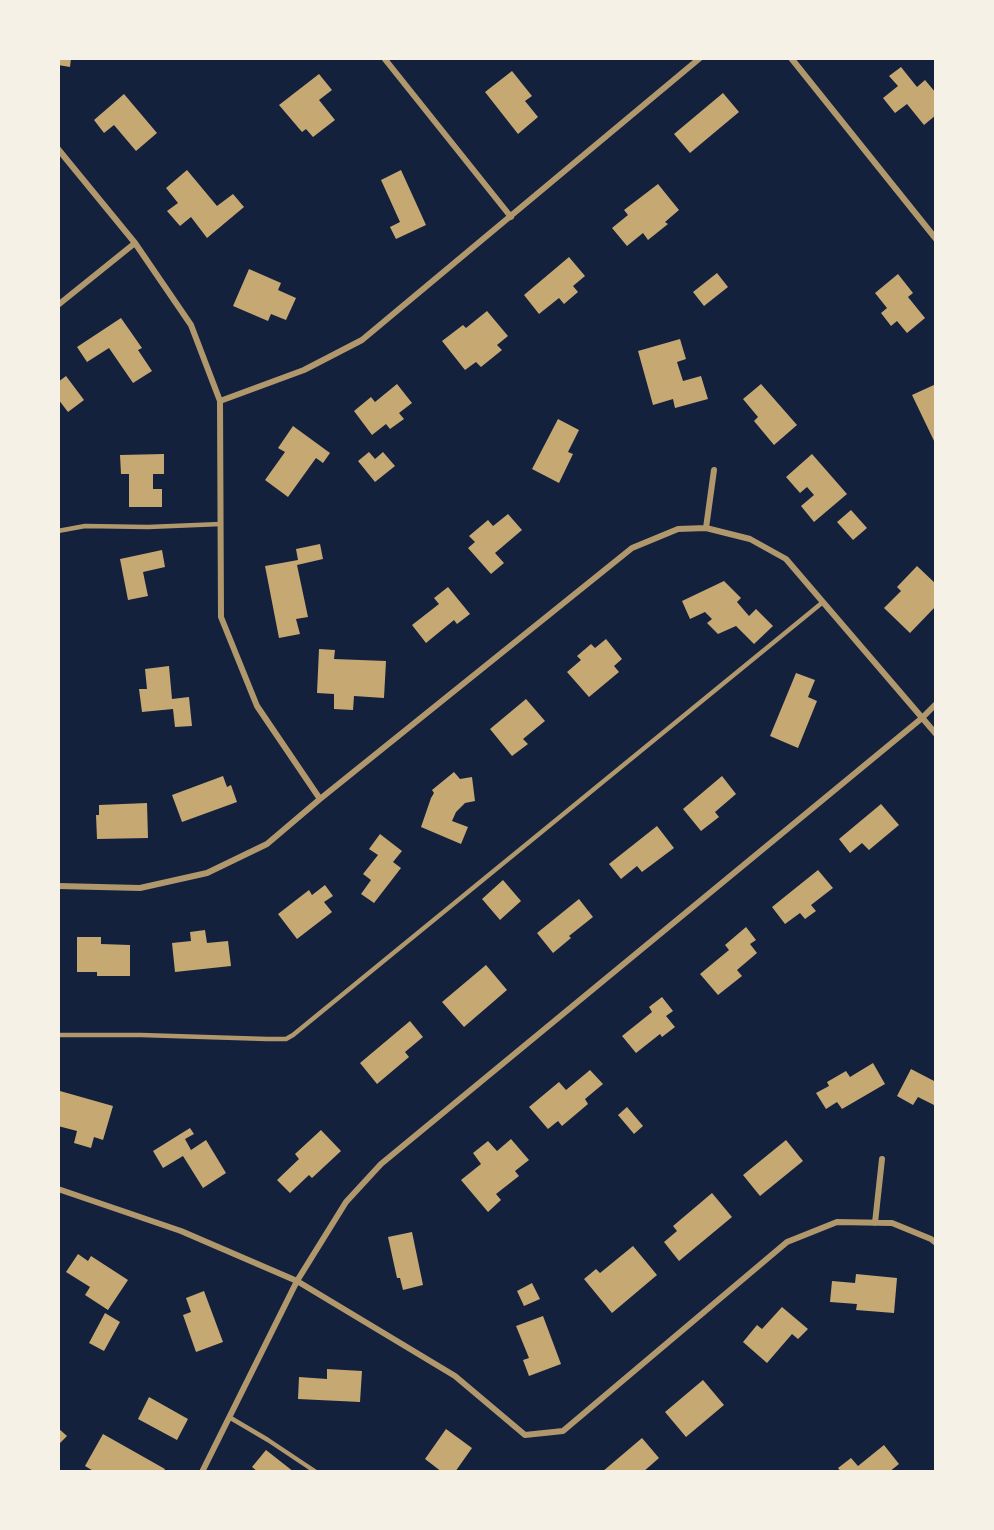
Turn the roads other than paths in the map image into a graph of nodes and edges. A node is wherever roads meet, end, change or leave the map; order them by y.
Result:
1 (384, 58) edge
2 (700, 58) edge
3 (791, 58) edge
4 (58, 149) edge
5 (511, 217) junction
6 (936, 239) edge
7 (135, 243) junction
8 (58, 305) edge
9 (220, 401) junction
10 (714, 470) dead end
11 (220, 524) junction
12 (705, 528) junction
13 (58, 531) edge
14 (823, 602) junction
15 (936, 704) edge
16 (922, 718) junction
17 (936, 734) edge
18 (320, 799) junction
19 (58, 886) edge
20 (58, 1035) edge
21 (882, 1159) dead end
22 (58, 1189) edge
23 (875, 1223) junction
24 (936, 1243) edge
25 (297, 1281) junction
26 (229, 1417) junction
27 (202, 1472) edge
28 (315, 1472) edge

1 - 5 street
2 - 5 street
3 - 6 street
4 - 7 street
5 - 9 street
7 - 8 street
7 - 9 street
9 - 11 street
10 - 12 street
11 - 13 lane
11 - 18 street
12 - 14 street
12 - 18 street
14 - 16 street
14 - 20 lane
15 - 16 street
16 - 17 street
16 - 25 street
18 - 19 street
21 - 23 street
22 - 25 street
23 - 24 street
23 - 25 street
25 - 26 street
26 - 27 street
26 - 28 lane

